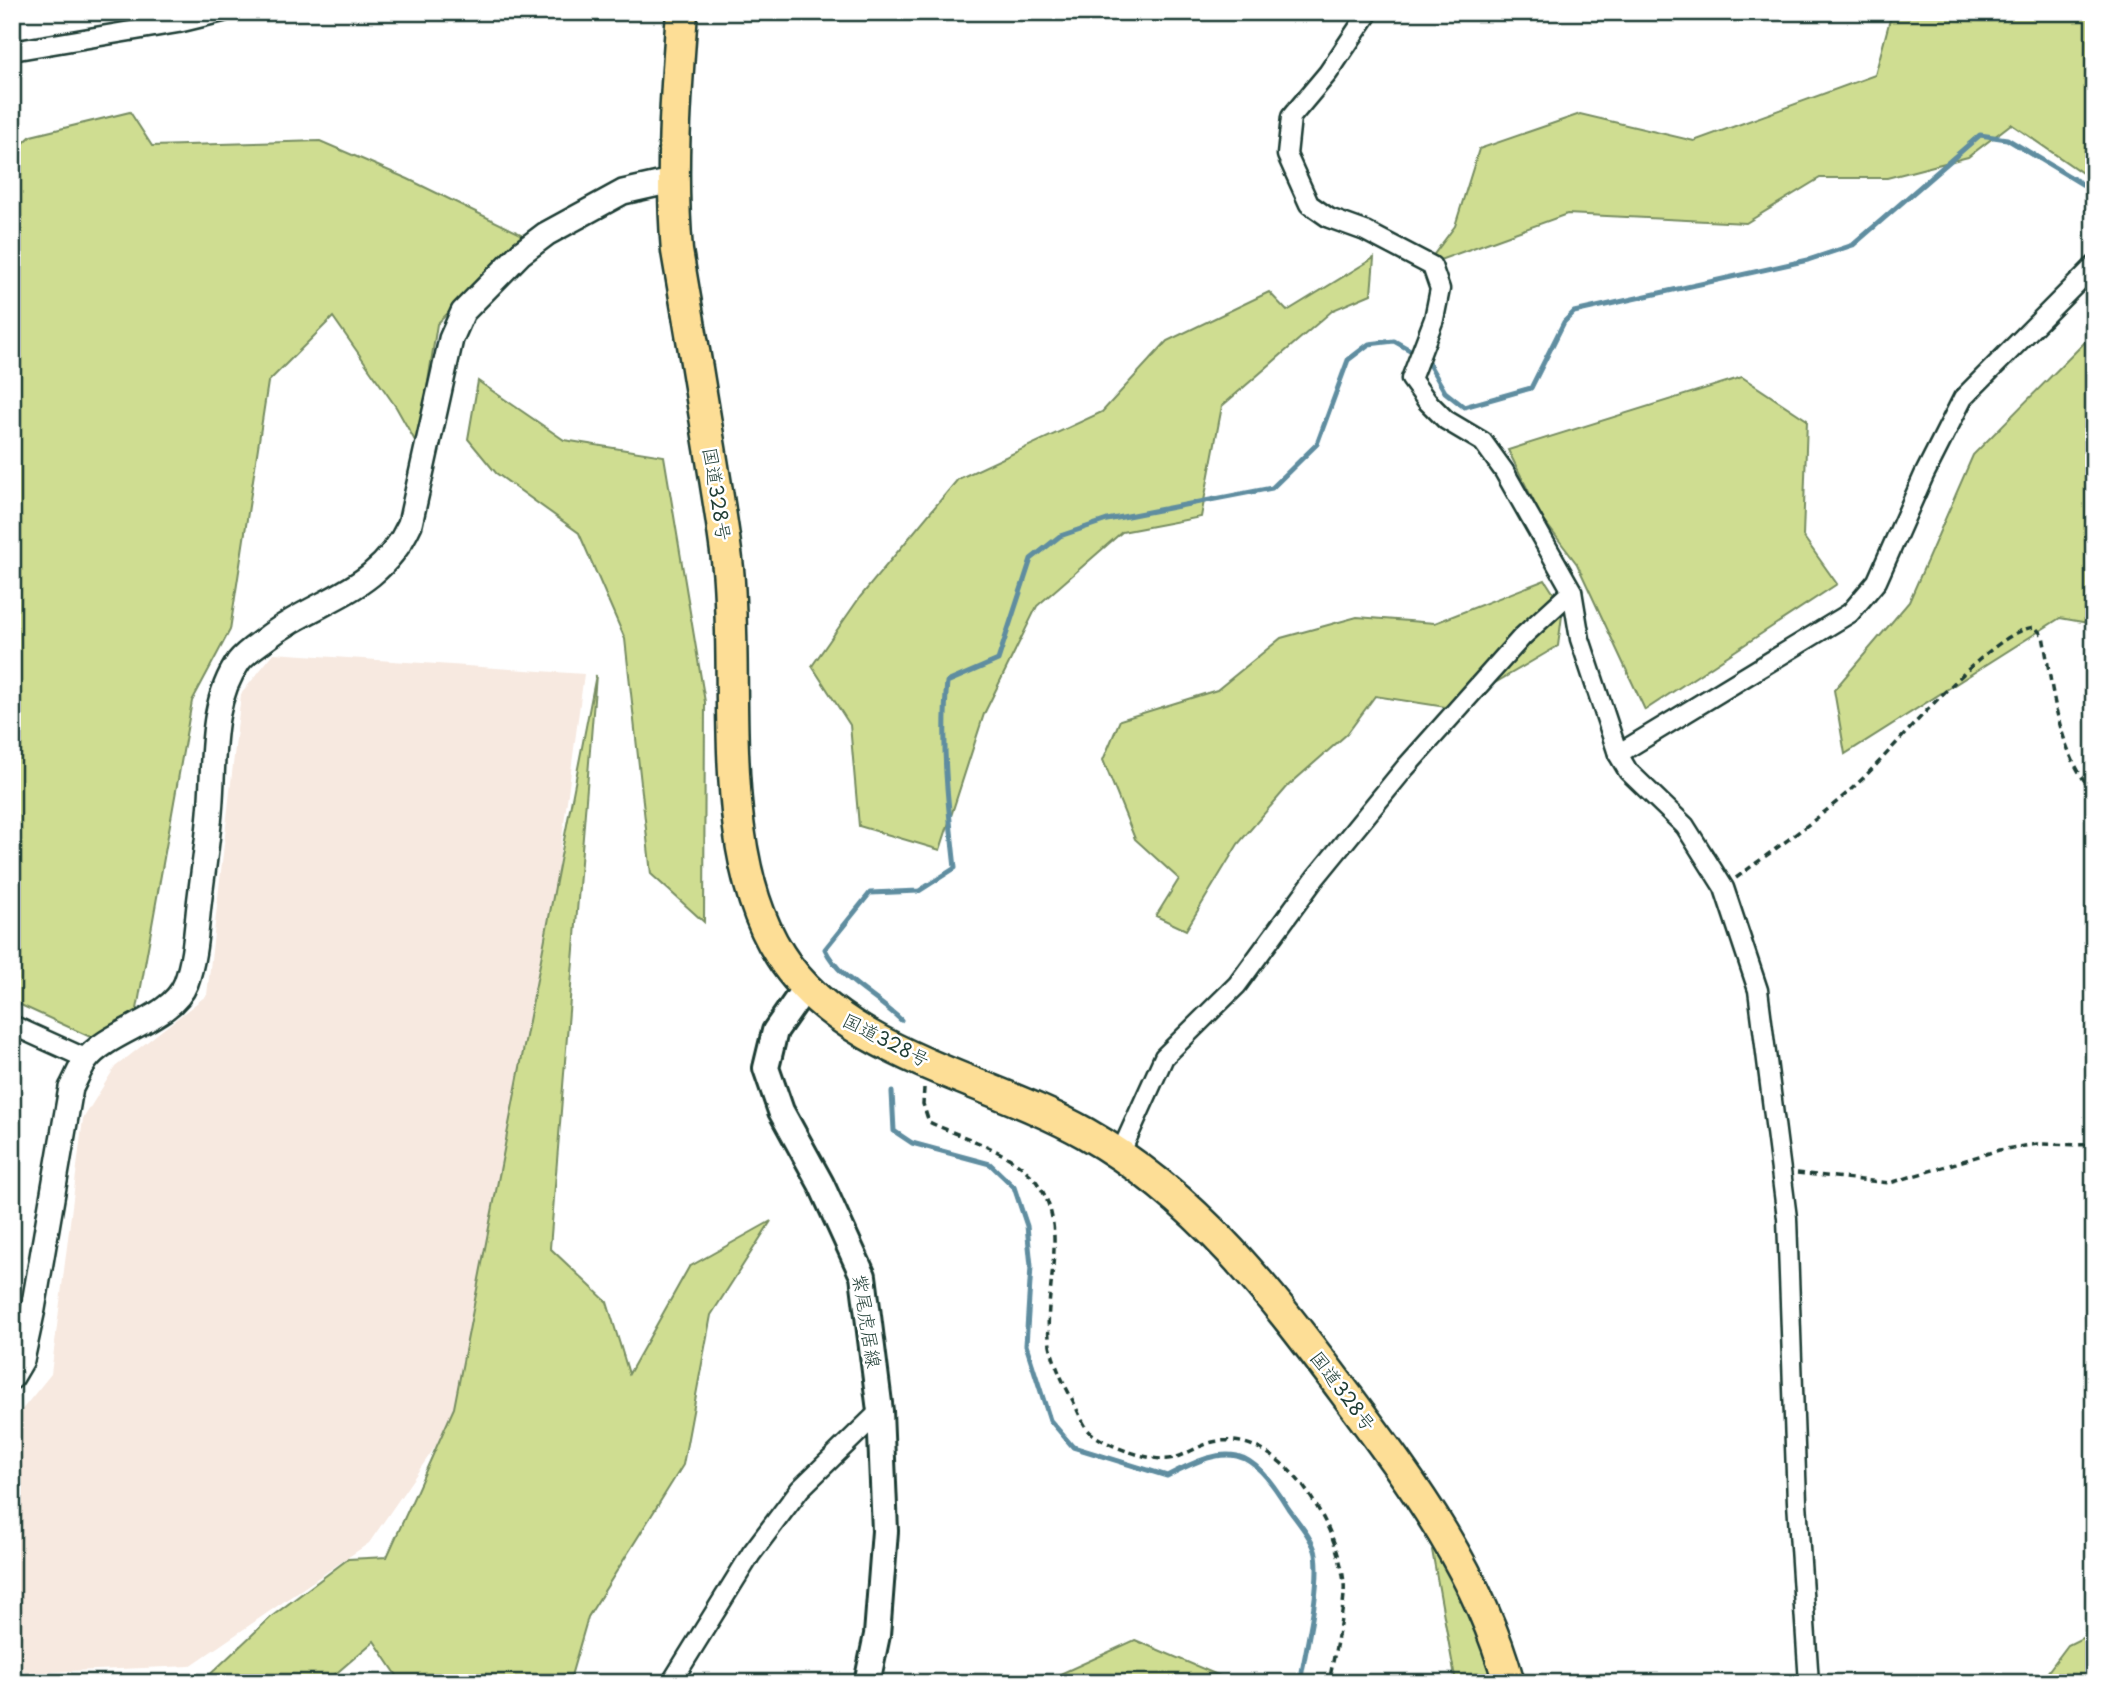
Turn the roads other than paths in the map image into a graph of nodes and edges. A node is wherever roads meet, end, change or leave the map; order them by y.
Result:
1 (223, 12) edge
2 (682, 12) edge
3 (1369, 12) edge
4 (176, 18) edge
5 (12, 51) edge
6 (672, 181) junction
7 (2094, 266) edge
8 (1572, 591) junction
9 (1618, 754) junction
10 (805, 988) junction
11 (12, 1025) edge
12 (87, 1059) junction
13 (1120, 1154) junction
14 (12, 1377) edge
15 (880, 1411) junction
16 (671, 1683) edge
17 (867, 1683) edge
18 (1509, 1683) edge
19 (1809, 1683) edge

1 - 4 street
2 - 6 highway, 国道328号
3 - 8 street
4 - 5 street
6 - 10 highway, 国道328号
6 - 12 street
7 - 9 street
8 - 9 street
8 - 13 street
9 - 19 street
10 - 13 highway, 国道328号
10 - 15 main road, 紫尾虎居線
11 - 12 street
12 - 14 street
13 - 18 highway, 国道328号
15 - 16 street
15 - 17 main road, 紫尾虎居線

